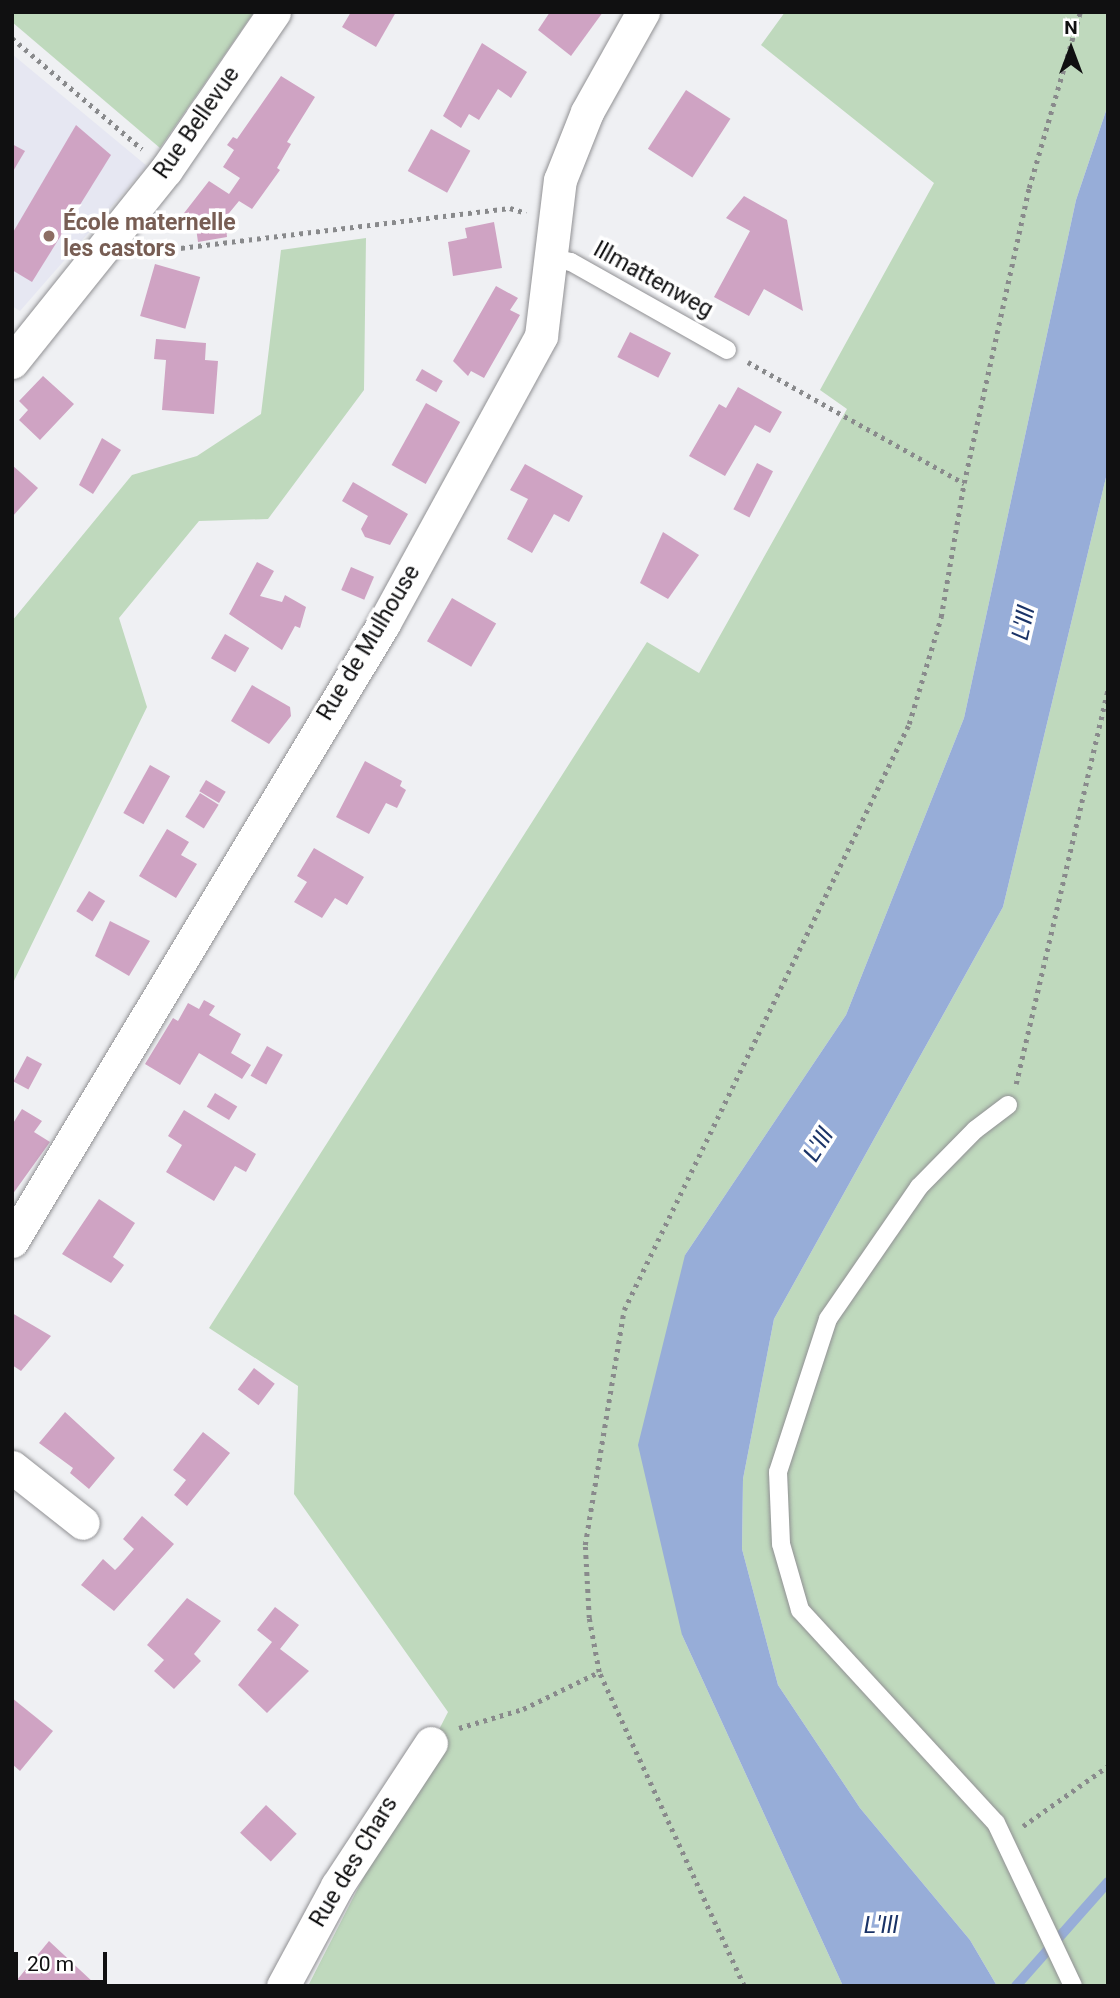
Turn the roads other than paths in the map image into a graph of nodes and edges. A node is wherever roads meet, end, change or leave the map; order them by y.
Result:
1 (274, 12) edge
2 (643, 12) edge
3 (553, 258) junction
4 (727, 350) road end
5 (12, 362) edge
6 (1008, 1105) road end
7 (12, 1241) edge
8 (12, 1467) edge
9 (83, 1522) dead end
10 (430, 1743) road end
11 (283, 1986) edge
12 (1073, 1986) edge

1 - 5 street, Rue Bellevue
2 - 3 street, Rue de Mulhouse
3 - 4 lane, Illmattenweg
3 - 7 street, Rue de Mulhouse
6 - 12 lane
8 - 9 street
10 - 11 street, Rue des Chars

